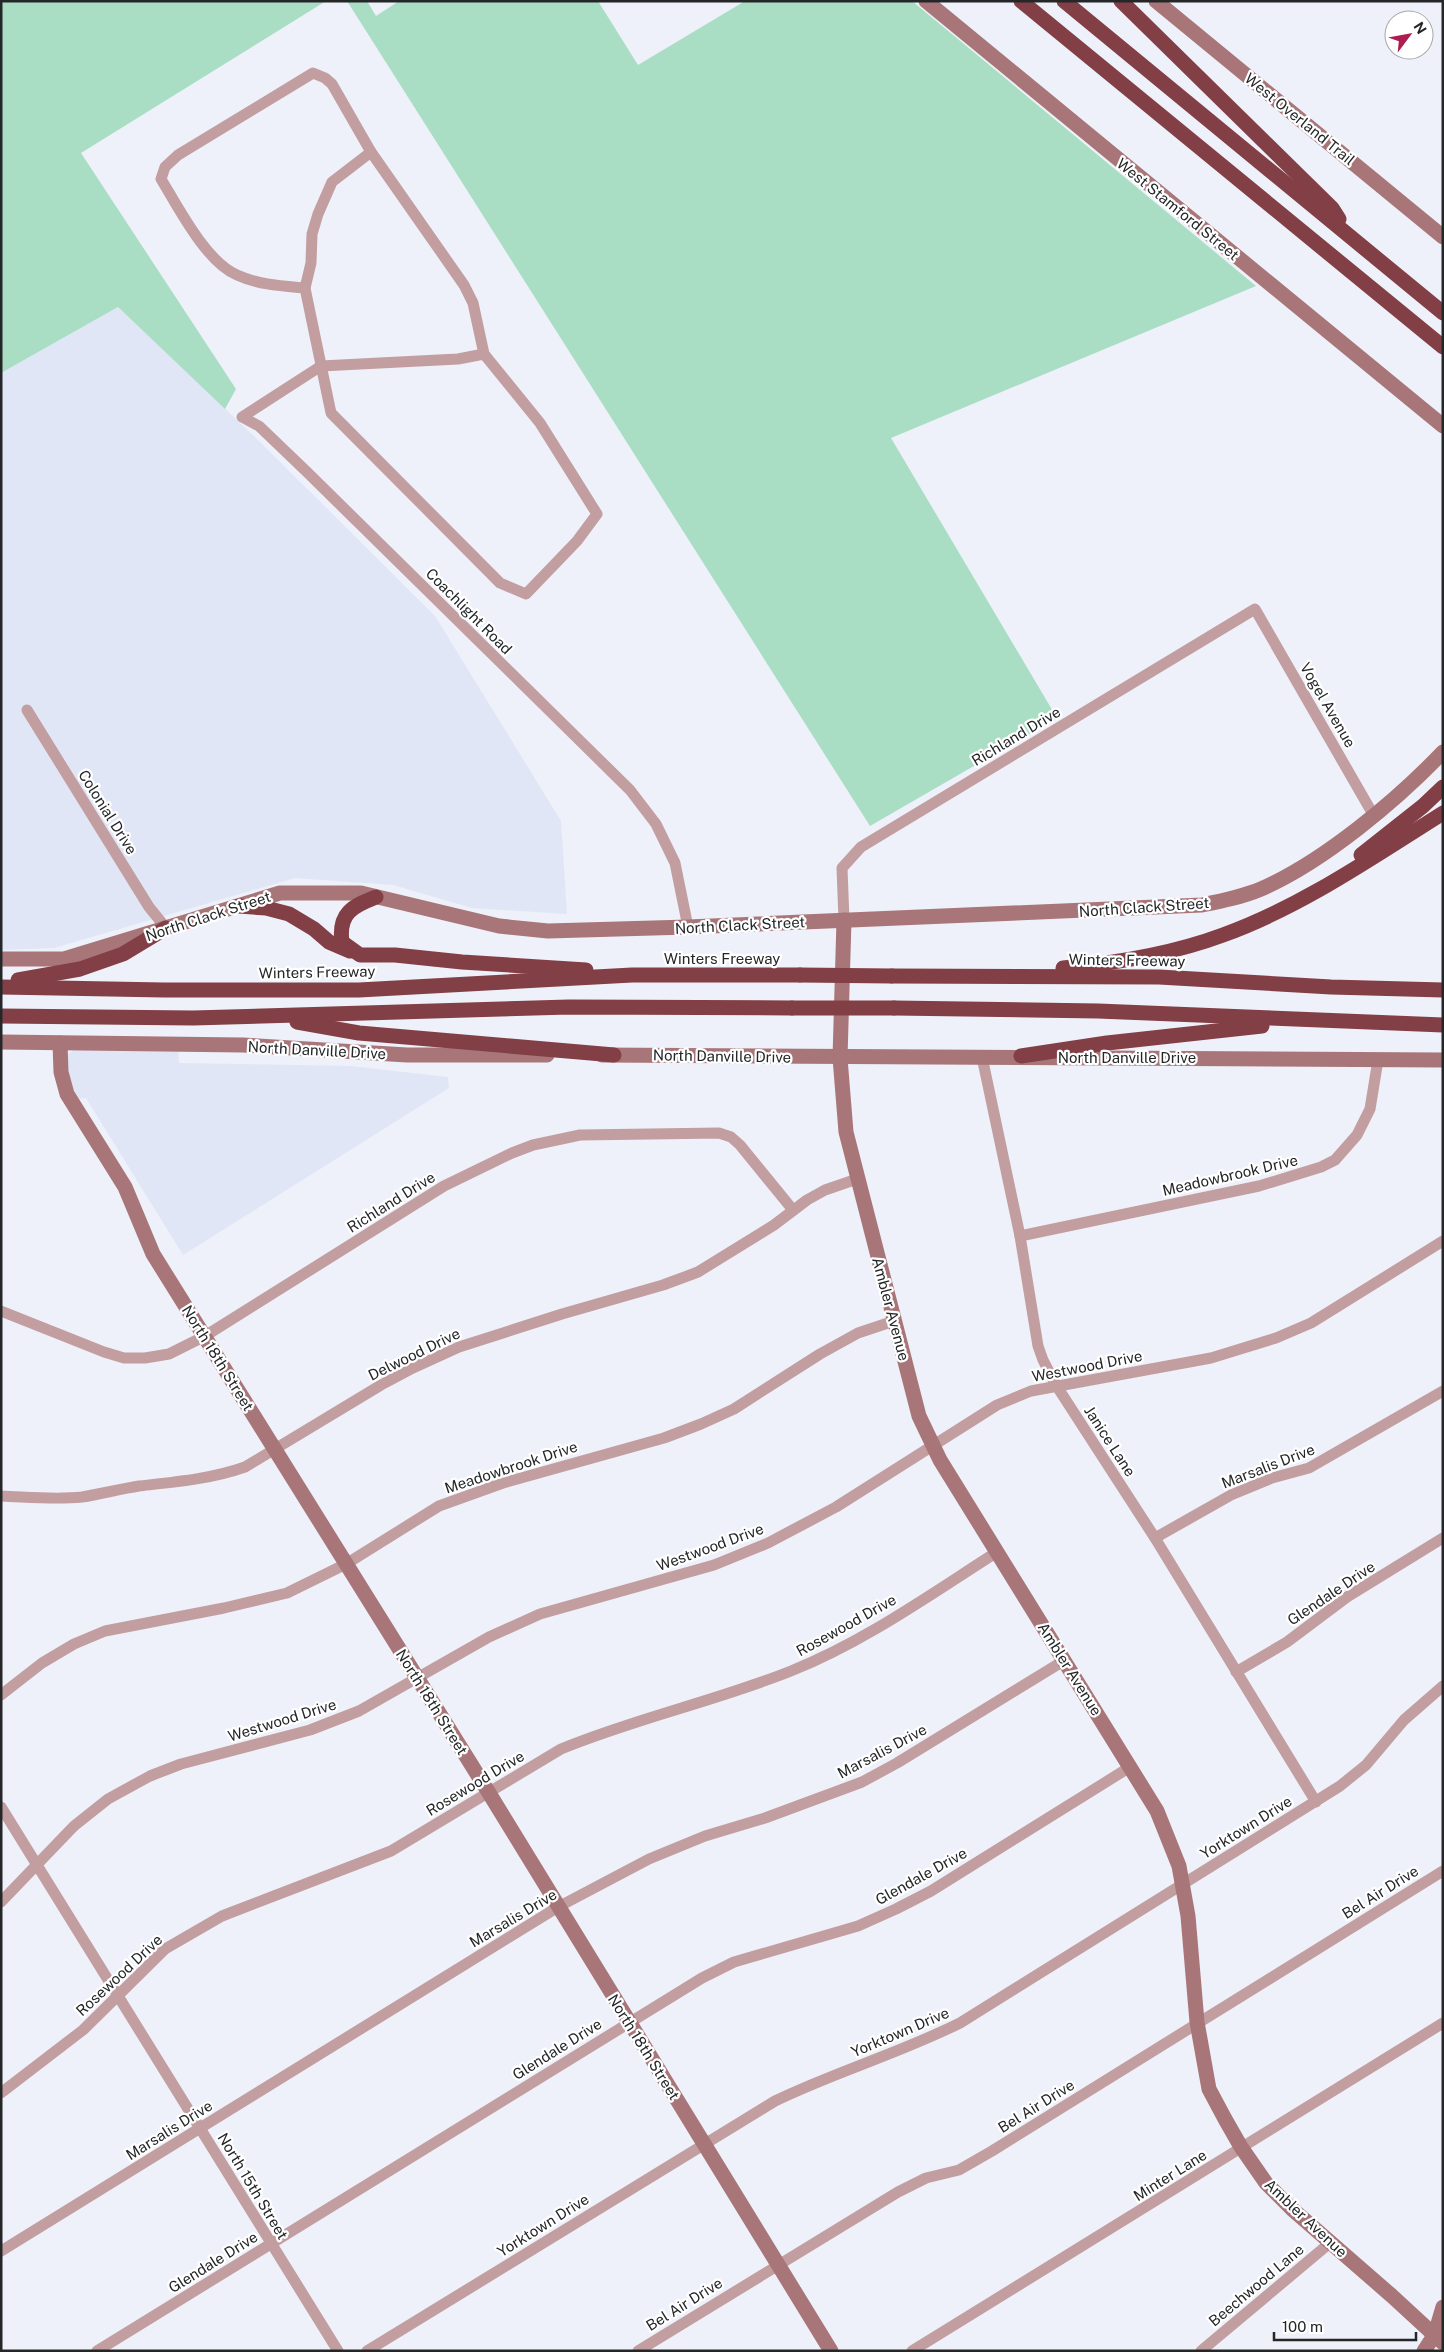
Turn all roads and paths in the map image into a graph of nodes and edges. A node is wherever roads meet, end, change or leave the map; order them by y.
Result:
1 (926, 1) edge
2 (1021, 1) edge
3 (1064, 1) edge
4 (1121, 1) edge
5 (1156, 1) edge
6 (371, 152) junction
7 (1347, 233) junction
8 (1443, 237) edge
9 (305, 288) junction
10 (1443, 313) edge
11 (1443, 348) edge
12 (484, 354) junction
13 (321, 366) junction
14 (1443, 426) edge
15 (1255, 609) joint
16 (27, 710) dead end
17 (1443, 752) edge
18 (1443, 787) edge
19 (1443, 813) edge
20 (1374, 816) junction
21 (376, 897) junction
22 (239, 906) junction
23 (1285, 907) junction
24 (844, 920) junction
25 (688, 927) junction
26 (166, 928) junction
27 (360, 955) junction
28 (1, 959) edge
29 (632, 975) junction
30 (975, 975) junction
31 (1, 982) edge
32 (1, 987) edge
33 (1443, 990) edge
34 (1, 1016) edge
35 (264, 1016) junction
36 (1327, 1021) junction
37 (1443, 1025) edge
38 (1, 1042) edge
39 (60, 1043) junction
40 (614, 1055) junction
41 (1021, 1056) junction
42 (982, 1057) junction
43 (840, 1058) junction
44 (1378, 1060) junction
45 (1443, 1060) edge
46 (857, 1179) junction
47 (793, 1210) junction
48 (1020, 1236) junction
49 (1443, 1241) edge
50 (1, 1311) edge
51 (894, 1321) junction
52 (205, 1336) junction
53 (1056, 1385) junction
54 (1443, 1391) edge
55 (932, 1445) junction
56 (275, 1450) junction
57 (1, 1496) edge
58 (1155, 1538) junction
59 (1443, 1538) edge
60 (997, 1552) junction
61 (346, 1564) junction
62 (1065, 1660) junction
63 (1236, 1672) junction
64 (417, 1678) junction
65 (1443, 1686) edge
66 (1, 1695) edge
67 (1130, 1767) junction
68 (489, 1793) junction
69 (1316, 1802) junction
70 (1, 1807) edge
71 (37, 1866) junction
72 (1443, 1871) edge
73 (1183, 1884) junction
74 (1, 1902) edge
75 (558, 1907) junction
76 (117, 1996) junction
77 (630, 2022) junction
78 (1197, 2022) junction
79 (1443, 2023) edge
80 (1, 2093) edge
81 (201, 2128) junction
82 (704, 2144) junction
83 (1241, 2147) junction
84 (1331, 2242) junction
85 (270, 2244) junction
86 (1, 2251) edge
87 (778, 2264) junction
88 (1443, 2307) edge
89 (1439, 2339) edge
90 (97, 2351) edge
91 (338, 2351) edge
92 (367, 2351) edge
93 (638, 2351) edge
94 (831, 2351) edge
95 (912, 2351) edge
96 (1200, 2351) edge
97 (1424, 2351) edge

1 - 14 main road, West Stamford Street
2 - 11 highway
3 - 7 highway
4 - 7 highway
5 - 8 main road, West Overland Trail
6 - 9 street
6 - 9 street
6 - 12 street
7 - 10 highway
9 - 13 street
12 - 13 street
12 - 13 street
13 - 25 street, Coachlight Road
15 - 20 street, Vogel Avenue
15 - 24 street, Richland Drive
16 - 26 street, Colonial Drive
17 - 20 main road, North Clack Street
18 - 23 highway
19 - 23 highway
20 - 24 main road, North Clack Street
21 - 22 main road, North Clack Street
21 - 25 main road, North Clack Street
21 - 27 highway
22 - 26 main road, North Clack Street
22 - 27 highway
23 - 30 highway
24 - 25 main road, North Clack Street
24 - 43 main road, Ambler Avenue
26 - 28 main road, North Clack Street
26 - 31 highway
27 - 29 highway
29 - 30 highway, Winters Freeway, bridge
29 - 32 highway, Winters Freeway
30 - 33 highway, Winters Freeway
34 - 35 highway
35 - 36 highway, bridge
35 - 40 highway
36 - 37 highway
36 - 41 highway
38 - 39 main road, North Danville Drive
39 - 40 main road, North Danville Drive
39 - 52 main road, North 18th Street
40 - 43 main road, North Danville Drive
41 - 42 main road, North Danville Drive
41 - 44 main road, North Danville Drive
42 - 43 main road, North Danville Drive
42 - 48 street, Janice Lane
43 - 46 main road, Ambler Avenue
44 - 45 main road, North Danville Drive
44 - 48 street, Meadowbrook Drive
46 - 47 street, Delwood Drive
46 - 51 main road, Ambler Avenue
47 - 52 street, Richland Drive
47 - 56 street, Delwood Drive
48 - 53 street, Janice Lane
49 - 53 street, Westwood Drive
50 - 52 street, Richland Drive
51 - 55 main road, Ambler Avenue
51 - 61 street, Meadowbrook Drive
52 - 56 main road, North 18th Street
53 - 55 street, Westwood Drive
53 - 58 street, Janice Lane
54 - 58 street, Marsalis Drive
55 - 60 main road, Ambler Avenue
55 - 64 street, Westwood Drive
56 - 57 street, Delwood Drive
56 - 61 main road, North 18th Street
58 - 63 street, Janice Lane
59 - 63 street, Glendale Drive
60 - 62 main road, Ambler Avenue
60 - 68 street, Rosewood Drive
61 - 64 main road, North 18th Street
61 - 66 street, Meadowbrook Drive
62 - 67 main road, Ambler Avenue
62 - 75 street, Marsalis Drive
63 - 69 street, Janice Lane
64 - 68 main road, North 18th Street
64 - 71 street, Westwood Drive
65 - 69 street, Yorktown Drive
67 - 73 main road, Ambler Avenue
67 - 77 street, Glendale Drive
68 - 75 main road, North 18th Street
68 - 76 street, Rosewood Drive
69 - 73 street, Yorktown Drive
70 - 71 street, North 15th Street
71 - 74 street, Westwood Drive
71 - 76 street, North 15th Street
72 - 78 street, Bel Air Drive
73 - 78 main road, Ambler Avenue
73 - 82 street, Yorktown Drive
75 - 77 main road, North 18th Street
75 - 81 street, Marsalis Drive
76 - 80 street, Rosewood Drive
76 - 81 street, North 15th Street
77 - 82 main road, North 18th Street
77 - 85 street, Glendale Drive
78 - 83 main road, Ambler Avenue
78 - 87 street, Bel Air Drive
79 - 83 street, Minter Lane
81 - 85 street, North 15th Street
81 - 86 street, Marsalis Drive
82 - 87 main road, North 18th Street
82 - 92 street, Yorktown Drive
83 - 84 main road, Ambler Avenue
83 - 95 street, Minter Lane
84 - 89 main road, Ambler Avenue
84 - 96 street, Beechwood Lane
85 - 90 street, Glendale Drive
85 - 91 street, North 15th Street
87 - 93 street, Bel Air Drive
87 - 94 main road, North 18th Street
88 - 89 main road
89 - 97 main road

